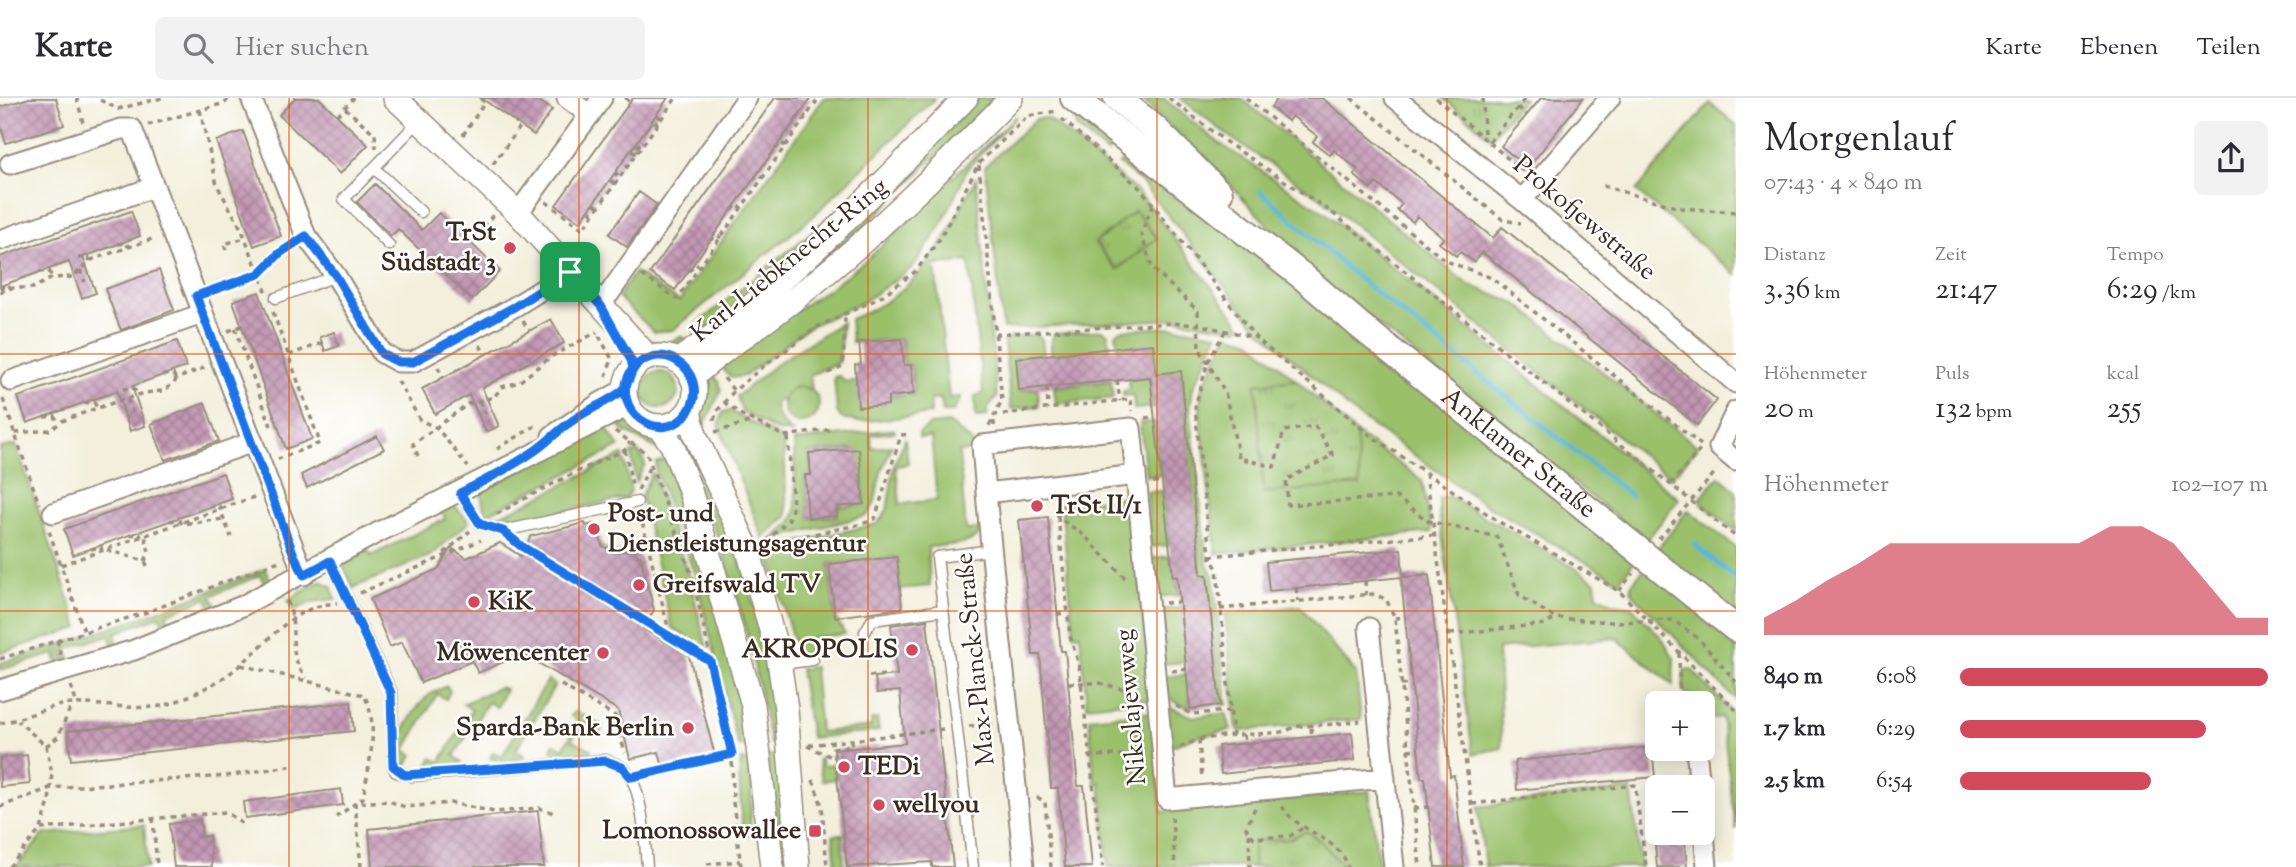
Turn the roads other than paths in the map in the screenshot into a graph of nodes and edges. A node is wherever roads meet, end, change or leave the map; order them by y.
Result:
1 (251, 98) edge
2 (395, 98) edge
3 (567, 98) edge
4 (603, 98) edge
5 (747, 98) edge
6 (966, 98) edge
7 (1012, 98) edge
8 (1074, 98) edge
9 (1117, 98) edge
10 (1395, 98) edge
11 (1610, 98) edge
12 (590, 115) junction
13 (420, 121) junction
14 (10, 164) dead end
15 (374, 168) junction
16 (154, 187) junction
17 (1522, 200) junction
18 (509, 210) junction
19 (421, 212) dead end
20 (0, 240) edge
21 (389, 245) dead end
22 (570, 272) junction
23 (336, 276) junction
24 (1302, 276) junction
25 (275, 298) dead end
26 (605, 300) junction
27 (199, 305) junction
28 (685, 370) junction
29 (11, 381) dead end
30 (634, 381) junction
31 (1736, 383) edge
32 (689, 411) junction
33 (1736, 411) edge
34 (659, 426) junction
35 (253, 442) junction
36 (982, 445) joint
37 (1733, 458) edge
38 (1136, 475) junction
39 (460, 493) junction
40 (986, 493) junction
41 (637, 502) road end
42 (53, 513) dead end
43 (992, 550) junction
44 (330, 561) junction
45 (304, 575) junction
46 (943, 610) junction
47 (1370, 628) dead end
48 (1736, 629) edge
49 (865, 632) dead end
50 (813, 660) dead end
51 (780, 664) junction
52 (0, 690) edge
53 (1385, 778) junction
54 (1705, 845) edge
55 (648, 867) edge
56 (772, 867) edge
57 (798, 867) edge
58 (973, 867) edge
59 (1024, 867) edge
60 (1394, 867) edge
61 (1707, 867) edge

1 - 23 street
2 - 13 street
3 - 12 street
4 - 12 street
5 - 26 street
6 - 28 street, Karl-Liebknecht-Ring
7 - 28 street, Karl-Liebknecht-Ring
8 - 24 main road, Anklamer Straße
9 - 24 main road, Anklamer Straße
10 - 17 street, Prokofjewstraße
11 - 17 street
12 - 18 street
13 - 15 lane
13 - 18 street
14 - 16 street
15 - 19 lane
15 - 21 lane
16 - 20 street
16 - 27 street
17 - 31 street, Prokofjewstraße
18 - 22 street
22 - 23 street
22 - 26 street
23 - 25 lane
24 - 48 main road, Anklamer Straße
26 - 30 street
27 - 29 street
27 - 35 street
28 - 30 street
28 - 32 street
30 - 34 street
30 - 39 street
32 - 34 street
32 - 51 street
33 - 37 street
34 - 56 street
35 - 42 street
35 - 45 street
36 - 38 street, Nikolajewweg
36 - 40 street, Max-Planck-Straße
38 - 40 street
38 - 53 street, Nikolajewweg
39 - 41 lane
39 - 44 street
40 - 43 street, Max-Planck-Straße
43 - 46 lane
43 - 59 street, Max-Planck-Straße
44 - 45 street
44 - 55 lane
45 - 52 street
46 - 49 lane
46 - 58 lane
47 - 53 street
50 - 51 lane
51 - 57 street
53 - 60 street
54 - 61 street

